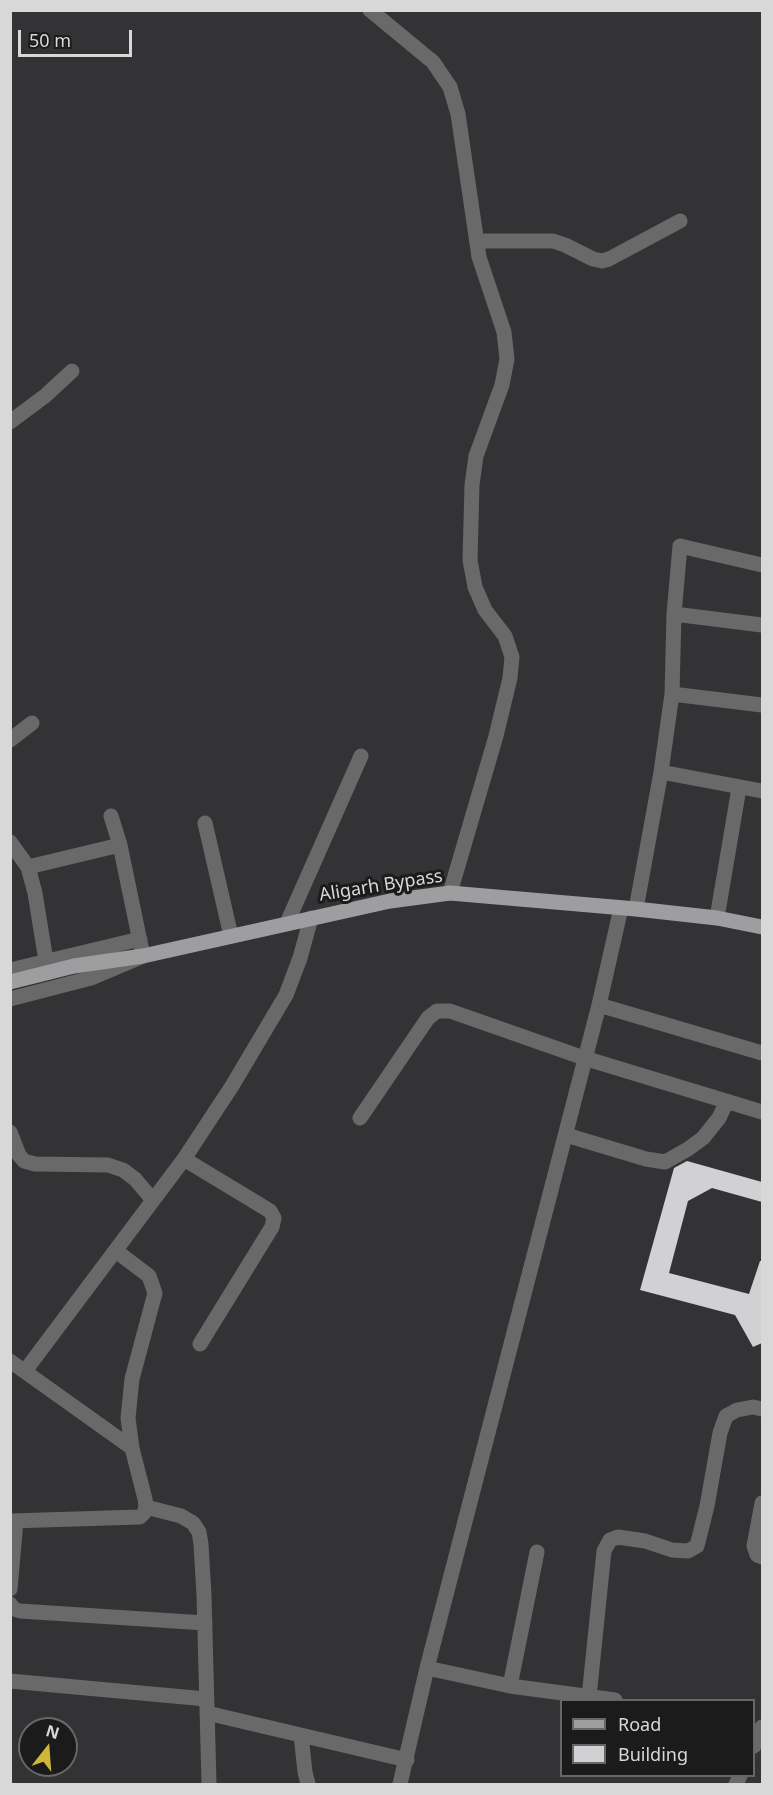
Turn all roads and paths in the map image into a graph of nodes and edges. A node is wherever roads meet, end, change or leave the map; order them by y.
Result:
1 (370, 10) edge
2 (680, 221) dead end
3 (477, 241) junction
4 (72, 371) dead end
5 (10, 422) edge
6 (762, 566) edge
7 (674, 614) junction
8 (762, 625) edge
9 (672, 694) junction
10 (762, 705) edge
11 (32, 723) dead end
12 (10, 740) edge
13 (362, 756) dead end
14 (661, 772) junction
15 (739, 788) junction
16 (762, 791) edge
17 (111, 816) dead end
18 (206, 823) dead end
19 (10, 842) edge
20 (120, 844) junction
21 (28, 867) junction
22 (450, 893) junction
23 (629, 909) junction
24 (311, 918) junction
25 (717, 918) junction
26 (287, 923) junction
27 (762, 927) edge
28 (231, 936) junction
29 (140, 939) junction
30 (143, 956) junction
31 (46, 961) junction
32 (10, 970) edge
33 (10, 982) edge
34 (10, 999) edge
35 (599, 1005) junction
36 (762, 1053) edge
37 (584, 1058) junction
38 (727, 1101) junction
39 (762, 1112) edge
40 (360, 1118) dead end
41 (566, 1136) junction
42 (12, 1141) edge
43 (184, 1159) junction
44 (152, 1199) junction
45 (116, 1251) junction
46 (200, 1344) dead end
47 (10, 1361) edge
48 (25, 1371) junction
49 (762, 1409) edge
50 (132, 1448) junction
51 (762, 1503) edge
52 (146, 1507) junction
53 (13, 1521) edge
54 (537, 1552) dead end
55 (762, 1557) edge
56 (10, 1589) edge
57 (10, 1604) edge
58 (205, 1623) junction
59 (427, 1668) junction
60 (10, 1681) edge
61 (510, 1686) junction
62 (589, 1697) junction
63 (602, 1699) edge
64 (207, 1706) junction
65 (762, 1724) edge
66 (301, 1735) junction
67 (755, 1741) edge
68 (407, 1760) junction
69 (209, 1785) edge
70 (308, 1785) edge
71 (400, 1785) edge

1 - 3 street
2 - 3 street
3 - 22 street
4 - 5 street
6 - 7 street
7 - 8 street
7 - 9 street
9 - 10 street
9 - 14 street
11 - 12 street
13 - 26 street
14 - 15 street
14 - 23 street
15 - 16 street
15 - 25 street
17 - 20 street
18 - 28 street
19 - 21 street
20 - 21 street
20 - 29 street
21 - 31 street
22 - 23 main road, Aligarh Bypass
22 - 24 main road, Aligarh Bypass
23 - 25 main road, Aligarh Bypass
23 - 35 street
24 - 26 main road, Aligarh Bypass
24 - 43 street
25 - 27 main road, Aligarh Bypass
26 - 28 main road, Aligarh Bypass
28 - 30 main road, Aligarh Bypass
29 - 30 street
29 - 31 street
30 - 33 main road, Aligarh Bypass
30 - 34 street
31 - 32 street
35 - 36 street
35 - 37 street
37 - 38 street
37 - 40 street
37 - 41 street
38 - 39 street
38 - 41 street
41 - 59 street
42 - 44 street
43 - 44 street
43 - 46 street
44 - 45 street
45 - 48 street
45 - 50 street
47 - 48 street
48 - 50 street
49 - 62 street
50 - 52 street
51 - 55 street
52 - 53 street
52 - 58 street
53 - 56 street
54 - 61 street
57 - 58 street
58 - 64 street
59 - 61 street
59 - 68 street
60 - 64 street
61 - 62 street
62 - 63 street
64 - 66 street
64 - 69 street
65 - 67 street
66 - 68 street
66 - 70 street
68 - 71 street

